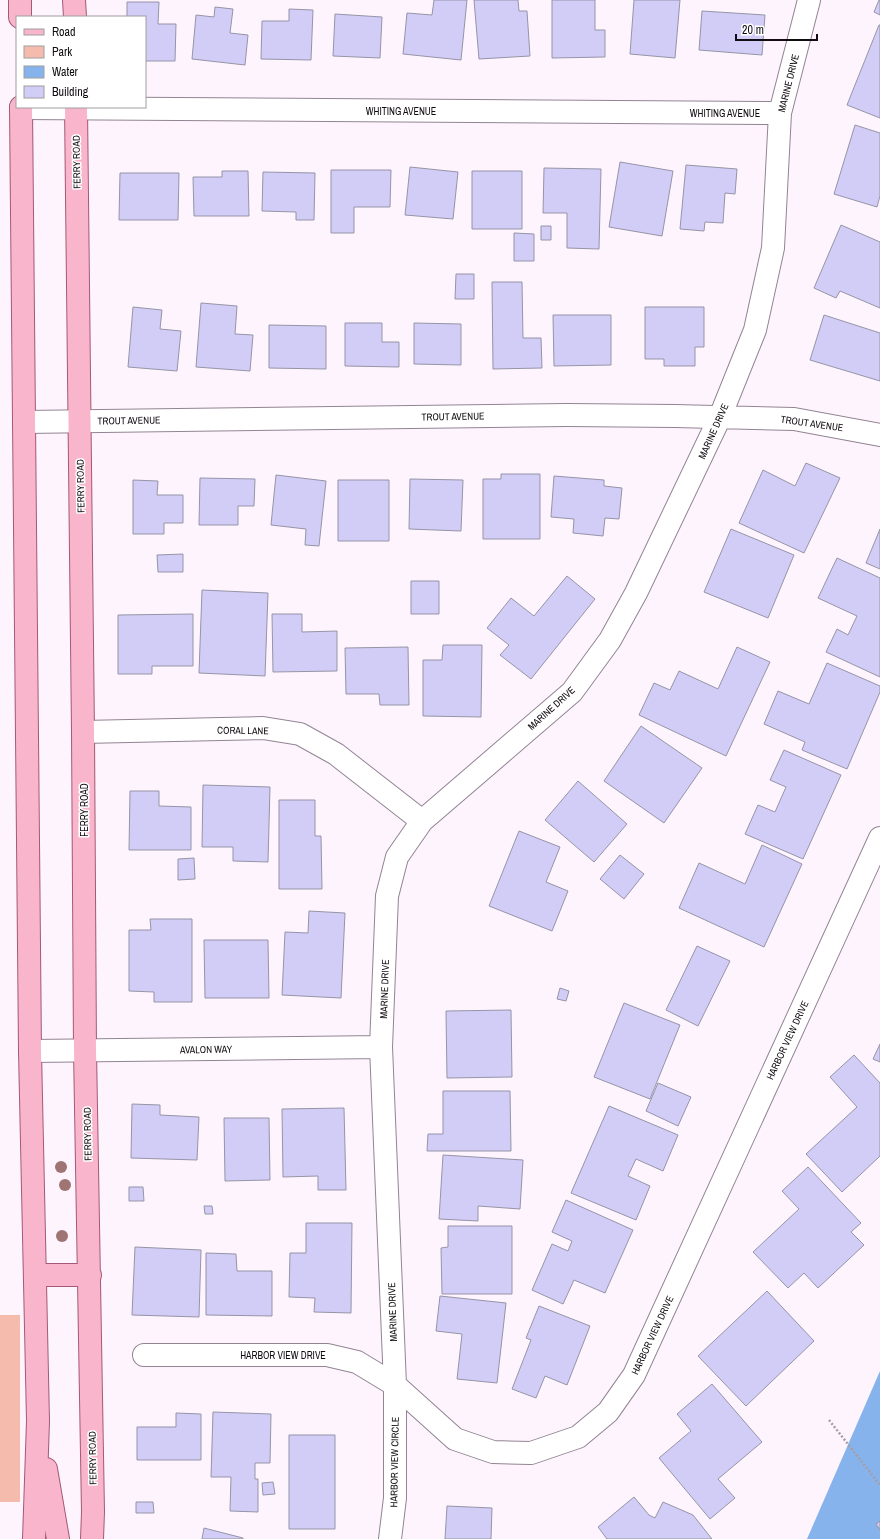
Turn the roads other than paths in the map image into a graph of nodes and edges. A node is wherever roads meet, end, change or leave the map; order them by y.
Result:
1 (20, 0) edge
2 (74, 0) edge
3 (809, 0) edge
4 (20, 16) edge
5 (75, 16) edge
6 (21, 108) edge
7 (76, 108) edge
8 (780, 113) junction
9 (720, 417) junction
10 (79, 421) junction
11 (24, 422) junction
12 (880, 434) edge
13 (83, 732) junction
14 (422, 821) junction
15 (880, 838) edge
16 (382, 1047) junction
17 (30, 1050) junction
18 (85, 1050) junction
19 (90, 1274) junction
20 (35, 1275) junction
21 (144, 1355) dead end
22 (395, 1386) junction
23 (38, 1421) junction
24 (93, 1512) junction
25 (34, 1539) edge
26 (58, 1539) edge
27 (92, 1539) edge
28 (100, 1539) edge
29 (390, 1539) edge

1 - 4 main road
2 - 5 main road
3 - 8 street, MARINE DRIVE
6 - 7 street, WHITING AVENUE
6 - 11 main road
7 - 8 street, WHITING AVENUE
7 - 10 main road, FERRY ROAD
8 - 9 street, MARINE DRIVE
9 - 10 street, TROUT AVENUE
9 - 12 street, TROUT AVENUE
9 - 14 street, MARINE DRIVE
10 - 11 street, TROUT AVENUE
10 - 13 main road, FERRY ROAD
11 - 17 main road
13 - 14 street, CORAL LANE
13 - 18 main road, FERRY ROAD
14 - 16 street, MARINE DRIVE
15 - 22 street, HARBOR VIEW DRIVE
16 - 18 street, AVALON WAY
16 - 22 street, MARINE DRIVE
17 - 18 street, AVALON WAY
17 - 20 main road
18 - 19 main road, FERRY ROAD
19 - 20 main road
19 - 24 main road, FERRY ROAD
20 - 23 main road
21 - 22 street, HARBOR VIEW DRIVE
22 - 29 street, HARBOR VIEW CIRCLE
23 - 25 main road
23 - 26 main road
24 - 27 main road
24 - 28 main road

